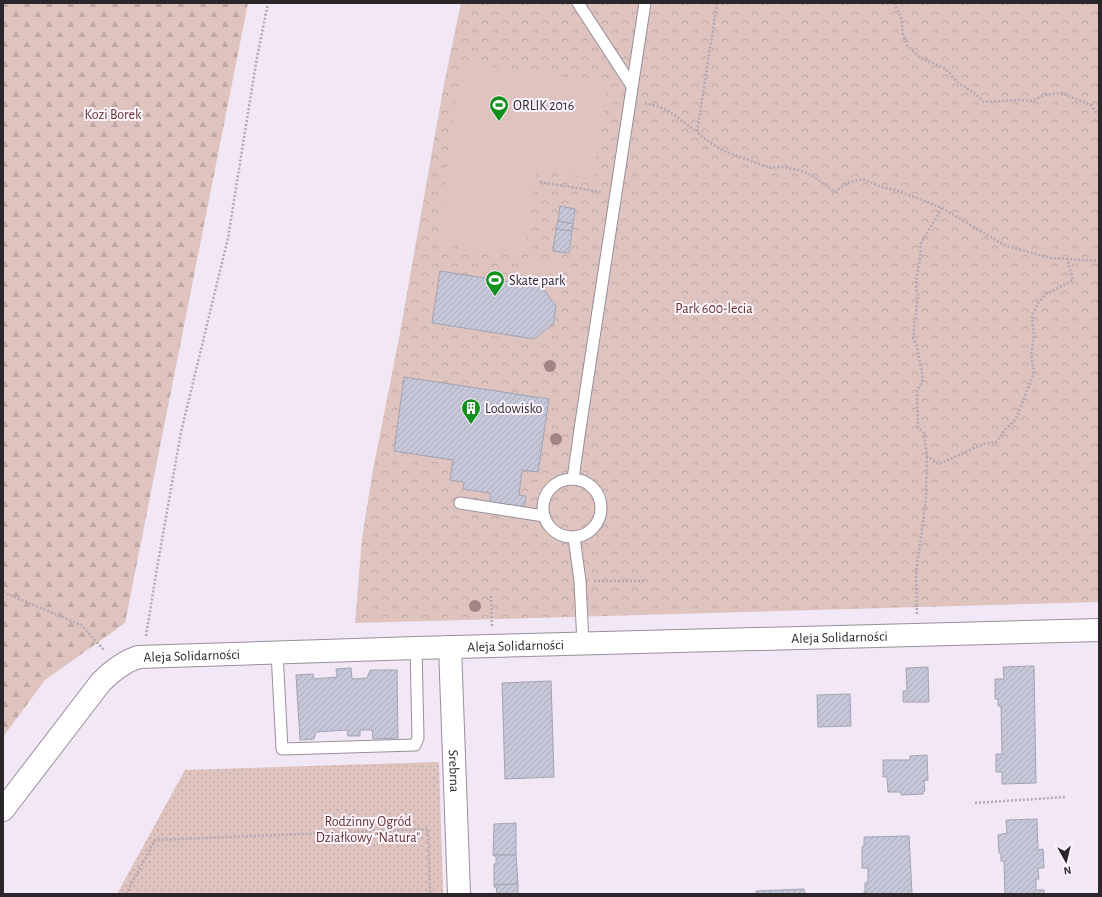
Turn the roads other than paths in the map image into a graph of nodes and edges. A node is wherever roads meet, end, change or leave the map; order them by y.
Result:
1 (578, 3) edge
2 (645, 3) edge
3 (632, 86) junction
4 (573, 479) junction
5 (460, 503) dead end
6 (544, 516) junction
7 (574, 537) junction
8 (1099, 630) edge
9 (584, 644) junction
10 (450, 647) junction
11 (416, 648) junction
12 (277, 652) junction
13 (3, 810) edge
14 (459, 894) edge

1 - 3 lane
2 - 3 lane
3 - 4 lane
4 - 6 lane
4 - 7 lane
5 - 6 lane
6 - 7 lane
7 - 9 lane
8 - 9 street, Aleja Solidarności
9 - 10 street, Aleja Solidarności
10 - 11 street, Aleja Solidarności
10 - 14 street, Srebrna
11 - 12 street, Aleja Solidarności
11 - 12 lane
12 - 13 street, Aleja Solidarności

